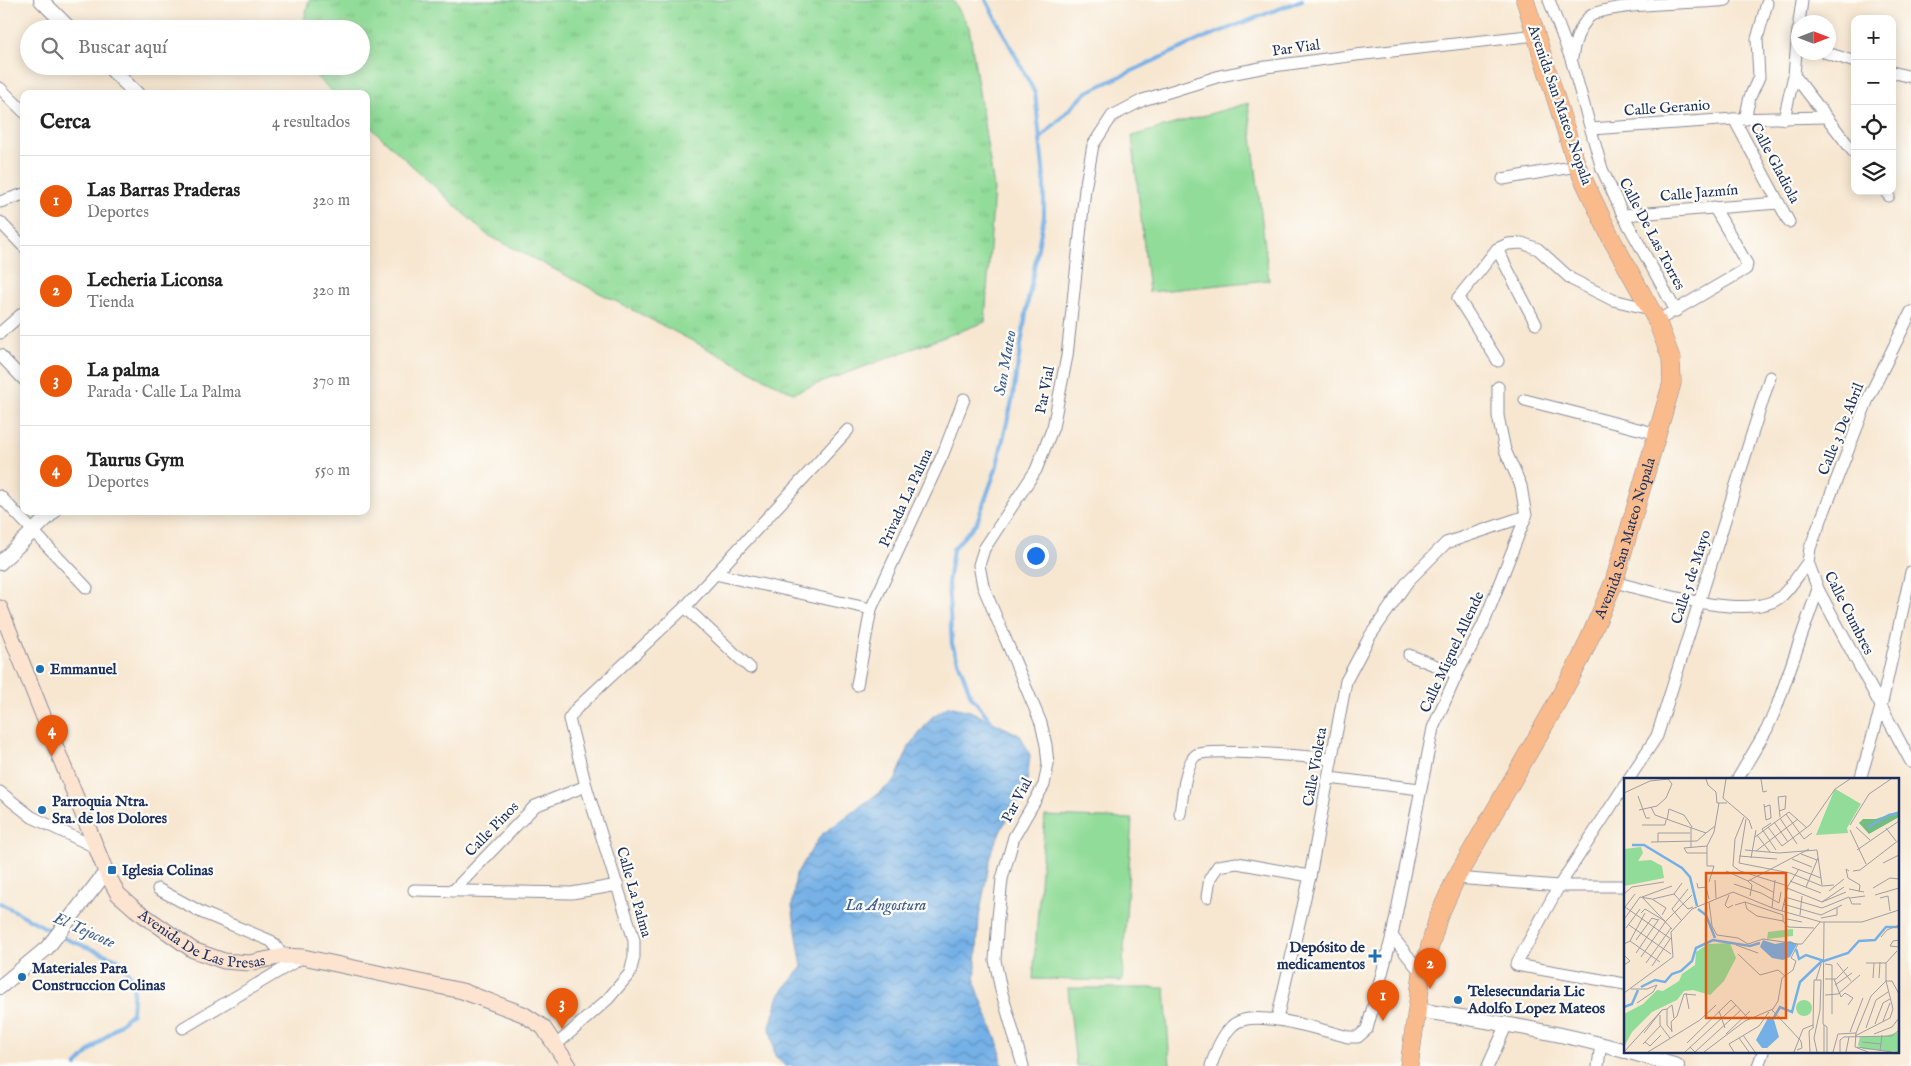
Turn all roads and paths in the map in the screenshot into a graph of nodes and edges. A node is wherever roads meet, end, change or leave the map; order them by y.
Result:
1 (41, 0) edge
2 (1525, 0) edge
3 (1549, 0) edge
4 (1725, 0) edge
5 (1802, 1) edge
6 (1640, 3) edge
7 (1767, 3) dead end
8 (1800, 15) edge
9 (61, 20) edge
10 (1536, 35) junction
11 (1836, 56) edge
12 (1571, 59) junction
13 (1796, 60) edge
14 (1851, 61) edge
15 (1896, 73) edge
16 (117, 75) edge
17 (1794, 75) junction
18 (1911, 77) edge
19 (0, 88) edge
20 (133, 90) edge
21 (20, 108) edge
22 (1825, 117) junction
23 (1740, 119) junction
24 (1784, 119) junction
25 (1591, 129) junction
26 (1852, 150) edge
27 (1577, 166) junction
28 (1503, 179) dead end
29 (20, 195) edge
30 (0, 202) edge
31 (1778, 202) junction
32 (1714, 207) junction
33 (1623, 215) junction
34 (0, 222) edge
35 (1789, 222) dead end
36 (20, 243) edge
37 (1497, 249) junction
38 (1676, 311) junction
39 (1911, 312) edge
40 (1654, 315) junction
41 (20, 316) edge
42 (1536, 324) dead end
43 (0, 333) edge
44 (0, 355) edge
45 (1498, 361) dead end
46 (20, 376) edge
47 (1770, 377) dead end
48 (1498, 386) dead end
49 (964, 399) dead end
50 (1525, 400) dead end
51 (848, 430) dead end
52 (1658, 434) junction
53 (0, 496) edge
54 (50, 515) edge
55 (1526, 516) junction
56 (33, 532) junction
57 (1808, 562) junction
58 (0, 563) edge
59 (1911, 572) edge
60 (715, 574) junction
61 (1614, 582) junction
62 (86, 588) dead end
63 (1818, 589) junction
64 (1698, 604) junction
65 (0, 608) edge
66 (684, 608) junction
67 (871, 609) junction
68 (1409, 655) dead end
69 (750, 668) dead end
70 (1457, 674) junction
71 (857, 685) dead end
72 (1881, 707) junction
73 (1331, 759) junction
74 (1911, 762) edge
75 (1329, 778) junction
76 (1629, 778) edge
77 (1738, 778) edge
78 (1861, 778) edge
79 (586, 786) junction
80 (1624, 787) edge
81 (1420, 789) junction
82 (0, 792) edge
83 (1180, 814) dead end
84 (97, 848) junction
85 (106, 872) junction
86 (1310, 876) junction
87 (1456, 878) junction
88 (618, 886) junction
89 (1559, 886) junction
90 (1624, 886) edge
91 (158, 889) dead end
92 (414, 890) dead end
93 (453, 891) junction
94 (1207, 897) dead end
95 (1392, 936) junction
96 (284, 956) junction
97 (303, 958) junction
98 (1422, 974) junction
99 (1624, 984) edge
100 (0, 987) edge
101 (1417, 1010) junction
102 (1277, 1019) junction
103 (1506, 1024) junction
104 (183, 1028) dead end
105 (1601, 1044) junction
106 (556, 1045) junction
107 (1624, 1051) edge
108 (1637, 1054) edge
109 (1762, 1054) edge
110 (569, 1066) edge
111 (1023, 1066) edge
112 (1211, 1066) edge
113 (1409, 1066) edge
114 (1488, 1066) edge
115 (1598, 1066) edge
116 (1677, 1066) edge
117 (1758, 1066) edge

1 - 9 street
2 - 10 main road, Avenida San Mateo Nopala
3 - 12 street
4 - 6 street, Calle De Las Torres
5 - 8 street
6 - 12 street, Calle De Las Torres
7 - 23 street
10 - 27 main road, Avenida San Mateo Nopala
10 - 111 street, Par Vial
11 - 14 street
12 - 25 street, Calle De Las Torres
13 - 17 street
15 - 18 street
16 - 20 street
17 - 22 street
17 - 24 street
19 - 21 street
22 - 24 street, Calle Geranio
22 - 26 street
23 - 24 street, Calle Geranio
23 - 25 street, Calle Geranio
23 - 31 street, Calle Gladiola
25 - 33 street, Calle De Las Torres
27 - 28 street
27 - 40 main road, Avenida San Mateo Nopala
29 - 30 street
31 - 32 street, Calle Jazmín
31 - 35 street, Calle Gladiola
32 - 33 street, Calle Jazmín
32 - 38 street
33 - 38 street, Calle De Las Torres
34 - 36 street
37 - 40 street
37 - 42 street
37 - 45 street
38 - 40 street
39 - 57 street, Calle 3 De Abril
40 - 52 main road, Avenida San Mateo Nopala
41 - 43 street
44 - 46 street
47 - 64 street, Calle 5 de Mayo
48 - 55 street
49 - 67 street, Privada La Palma
50 - 52 street
51 - 60 street
52 - 61 main road, Avenida San Mateo Nopala
53 - 56 street
54 - 56 street
55 - 70 street, Calle Miguel Allende
55 - 73 street, Calle Violeta
56 - 58 street
56 - 62 street
57 - 63 street, Calle Cumbres
57 - 64 street, Calle Cumbres
59 - 72 street
60 - 66 street
60 - 67 street
61 - 64 street, Calle Cumbres
61 - 87 main road, Avenida San Mateo Nopala
63 - 72 street, Calle Cumbres
63 - 77 street
64 - 76 street, Calle 5 de Mayo
65 - 84 main road, Avenida De Las Presas
66 - 69 street
66 - 79 street, Calle La Palma
67 - 71 street, Privada La Palma
68 - 70 street
70 - 81 street, Calle Miguel Allende
72 - 74 street, Calle Cumbres
72 - 78 street
73 - 75 street, Calle Violeta
73 - 83 street
75 - 81 street
75 - 86 street, Calle Violeta
79 - 88 street, Calle La Palma
79 - 93 street, Calle Pinos
80 - 89 street
81 - 95 street, Calle Miguel Allende
82 - 84 street
84 - 85 main road, Avenida De Las Presas
85 - 96 main road, Avenida De Las Presas
85 - 100 street
86 - 94 street
86 - 102 street, Calle Violeta
87 - 89 street
87 - 98 main road, Avenida San Mateo Nopala
88 - 93 street
88 - 106 street, Calle La Palma
89 - 90 street
89 - 99 street
91 - 96 street
92 - 93 street
95 - 98 street
95 - 102 street, Calle Miguel Allende
96 - 97 main road, Avenida De Las Presas
97 - 104 street
97 - 106 main road, Avenida De Las Presas
98 - 101 main road, Avenida San Mateo Nopala
101 - 103 street
101 - 113 main road, Avenida San Mateo Nopala
102 - 112 street
103 - 105 street
103 - 114 street
105 - 107 street
105 - 115 street
106 - 110 main road, Avenida De Las Presas
108 - 116 street
109 - 117 street

